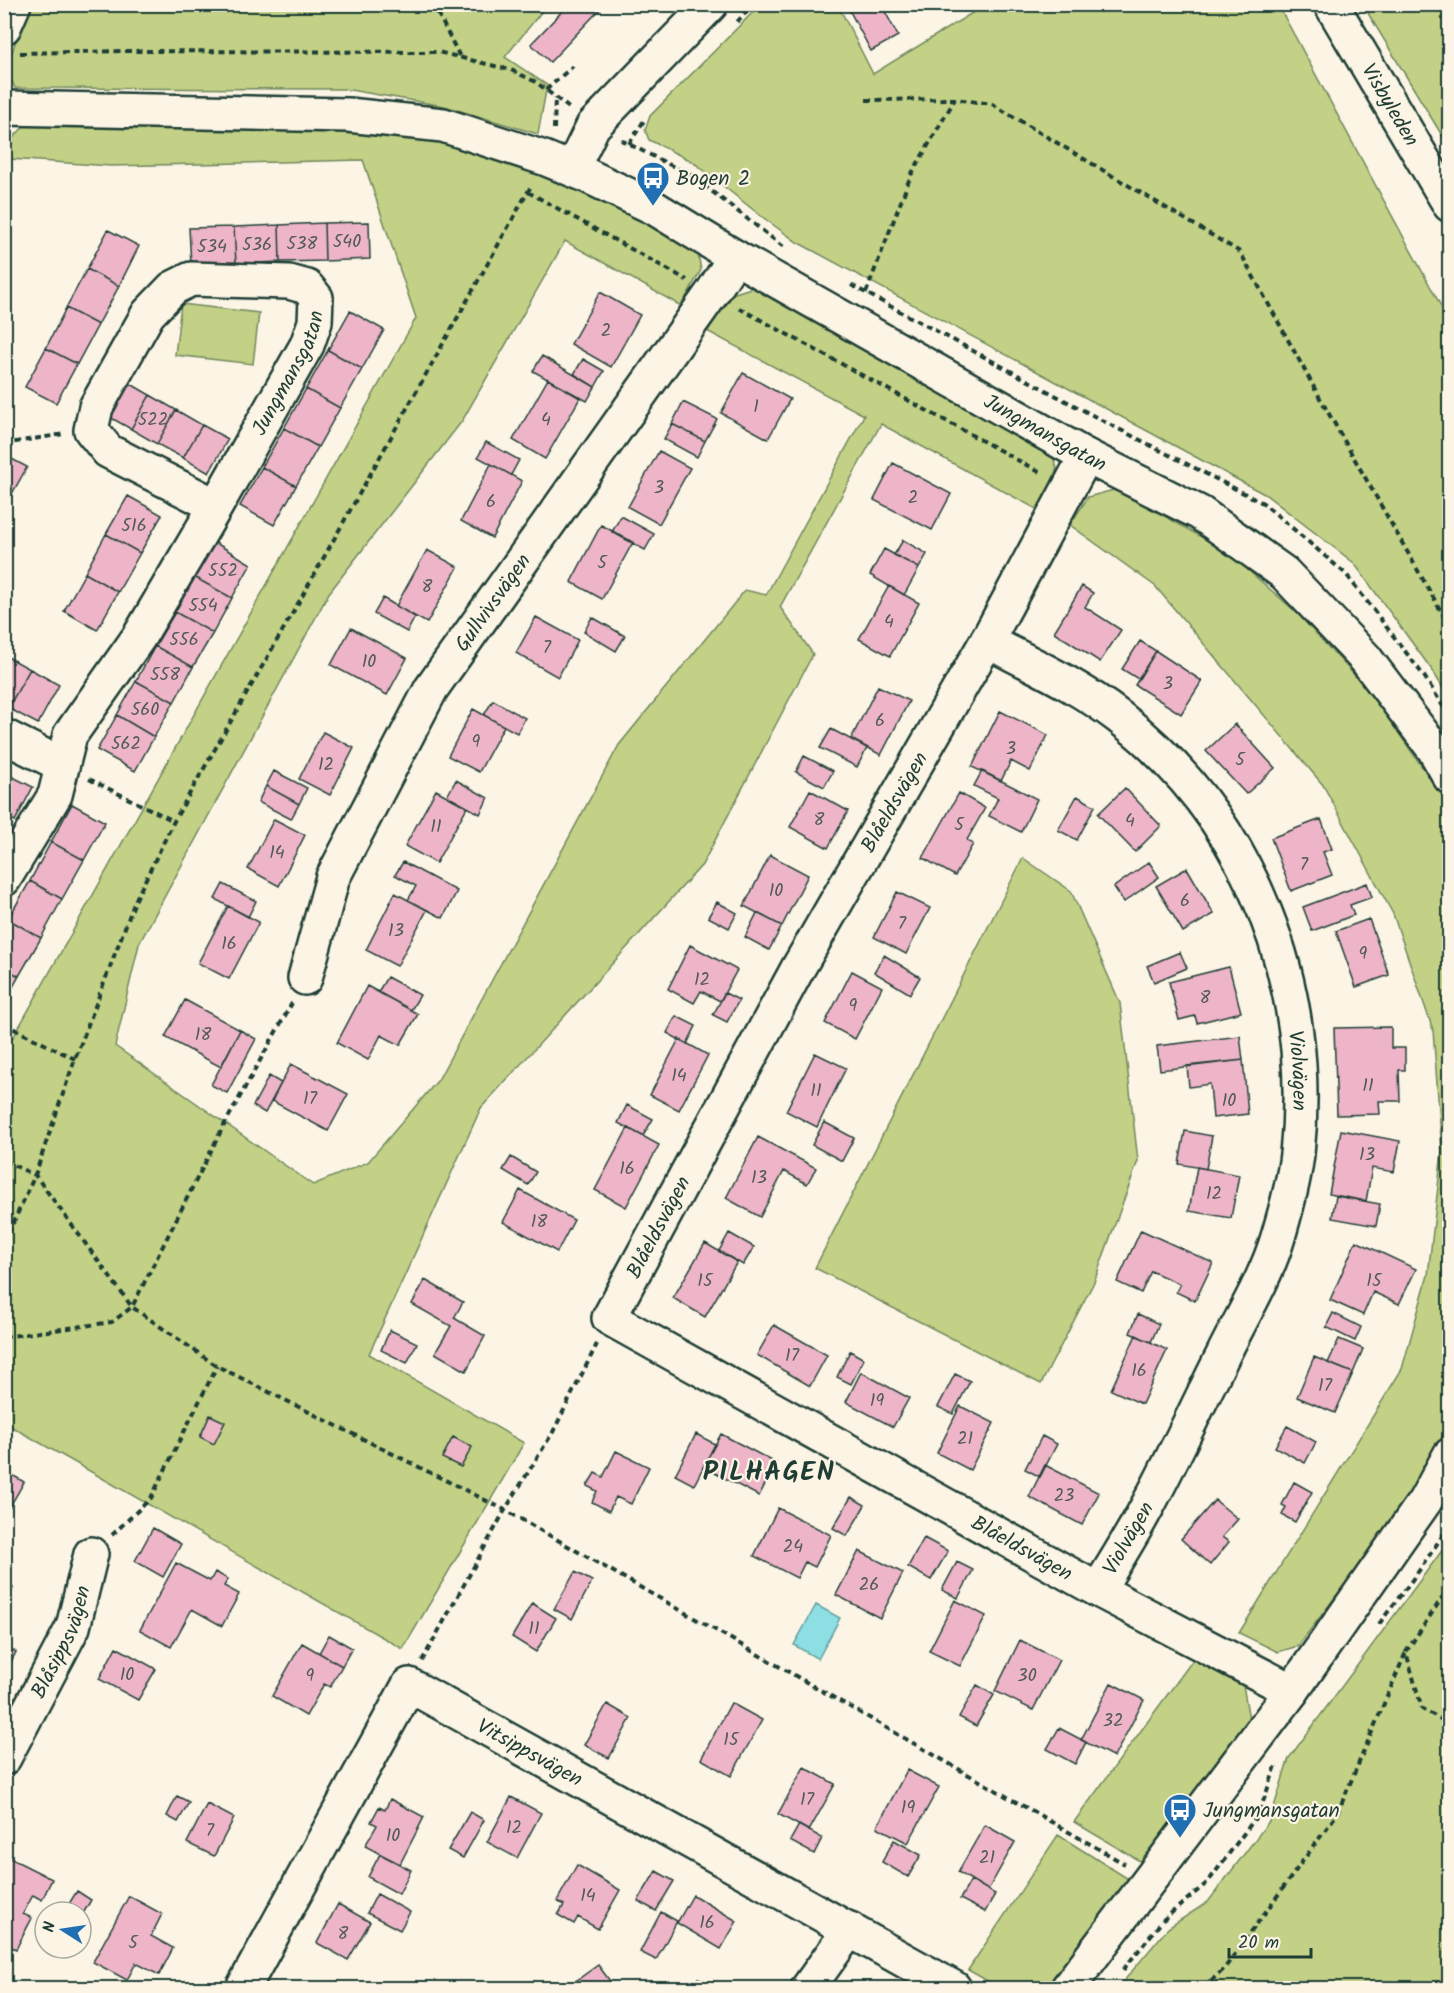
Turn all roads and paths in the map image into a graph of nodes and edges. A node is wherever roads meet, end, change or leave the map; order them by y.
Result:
1 (14, 4) edge
2 (433, 4) edge
3 (711, 4) edge
4 (1330, 4) edge
5 (4, 27) edge
6 (460, 58) dead end
7 (573, 66) dead end
8 (546, 90) dead end
9 (555, 97) dead end
10 (955, 99) junction
11 (866, 100) dead end
12 (4, 108) edge
13 (558, 164) junction
14 (528, 192) junction
15 (1449, 205) edge
16 (735, 257) junction
17 (866, 293) dead end
18 (712, 294) junction
19 (91, 430) junction
20 (4, 444) edge
21 (1086, 456) junction
22 (1069, 488) junction
23 (216, 506) junction
24 (1449, 627) edge
25 (987, 641) junction
26 (4, 735) edge
27 (62, 765) junction
28 (1449, 777) edge
29 (174, 821) junction
30 (4, 879) edge
31 (305, 978) joint
32 (4, 1024) edge
33 (75, 1059) junction
34 (4, 1161) edge
35 (36, 1175) junction
36 (4, 1243) edge
37 (132, 1307) junction
38 (609, 1318) junction
39 (4, 1338) edge
40 (218, 1366) junction
41 (1449, 1455) edge
42 (505, 1510) junction
43 (1449, 1524) edge
44 (92, 1554) joint
45 (1449, 1586) edge
46 (1098, 1590) junction
47 (1379, 1624) dead end
48 (1406, 1652) junction
49 (409, 1685) junction
50 (1292, 1691) junction
51 (1449, 1724) edge
52 (1280, 1755) dead end
53 (4, 1758) edge
54 (1152, 1879) junction
55 (850, 1929) junction
56 (1122, 1971) dead end
57 (243, 1989) edge
58 (808, 1989) edge
59 (954, 1989) edge
60 (1068, 1989) edge
61 (1203, 1989) edge

1 - 5 street
2 - 6 path
3 - 13 street
4 - 15 street, Visbyleden
7 - 8 path
9 - 13 path
10 - 11 path
10 - 17 path
10 - 24 path
12 - 13 street, Jungmansgatan
13 - 14 path
13 - 16 street, Jungmansgatan
14 - 18 path
14 - 29 path
16 - 18 street, Gullvivsvägen
16 - 21 street, Jungmansgatan
18 - 22 path
18 - 31 street, Gullvivsvägen
19 - 20 path
19 - 23 street
19 - 23 street, Jungmansgatan
21 - 22 street, Blåeldsvägen
21 - 28 street, Jungmansgatan
22 - 25 street, Blåeldsvägen
23 - 27 street, Jungmansgatan
25 - 38 street, Blåeldsvägen
25 - 46 street, Violvägen
26 - 27 street
27 - 29 path
27 - 30 street, Jungmansgatan
29 - 33 path
31 - 37 path
32 - 33 path
33 - 35 path
34 - 35 path
35 - 36 path
35 - 37 path
37 - 39 path
37 - 40 path
38 - 42 path
38 - 46 street, Blåeldsvägen
40 - 42 path
40 - 44 path
41 - 50 street
42 - 49 path
42 - 54 path
43 - 47 path
44 - 53 street, Blåsippsvägen
45 - 48 path
46 - 50 street, Blåeldsvägen
48 - 51 path
48 - 61 path
49 - 55 street, Vitsippsvägen
49 - 57 street
50 - 54 street
52 - 56 path
54 - 60 street
55 - 58 street
55 - 59 street, Vitsippsvägen

